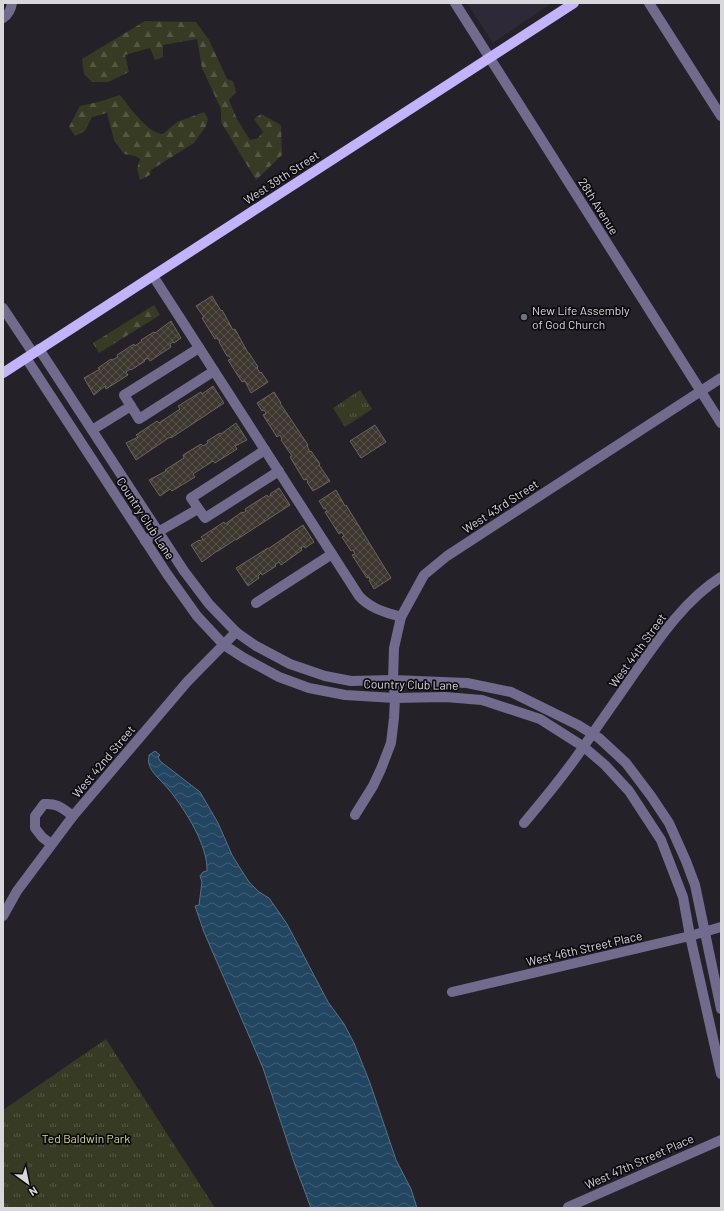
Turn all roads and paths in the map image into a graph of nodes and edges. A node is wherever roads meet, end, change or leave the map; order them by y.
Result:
1 (12, 3) edge
2 (455, 3) edge
3 (574, 3) edge
4 (649, 3) edge
5 (3, 18) edge
6 (489, 57) junction
7 (721, 116) edge
8 (153, 276) junction
9 (3, 308) edge
10 (199, 348) junction
11 (33, 354) junction
12 (214, 371) junction
13 (3, 373) edge
14 (721, 378) edge
15 (701, 391) junction
16 (131, 406) junction
17 (721, 423) edge
18 (92, 430) junction
19 (265, 450) junction
20 (279, 471) junction
21 (198, 508) junction
22 (158, 532) junction
23 (145, 541) junction
24 (332, 554) junction
25 (721, 576) edge
26 (256, 603) dead end
27 (401, 617) junction
28 (236, 632) junction
29 (224, 644) junction
30 (394, 680) junction
31 (395, 698) junction
32 (592, 734) junction
33 (584, 747) junction
34 (73, 816) junction
35 (356, 816) dead end
36 (524, 823) dead end
37 (51, 844) junction
38 (3, 916) edge
39 (721, 927) edge
40 (705, 933) junction
41 (690, 936) junction
42 (452, 992) dead end
43 (721, 1009) edge
44 (721, 1074) edge
45 (721, 1140) edge
46 (568, 1207) dead end

1 - 5 street
2 - 6 street, 28th Avenue
3 - 6 main road, West 39th Street
4 - 7 street
6 - 8 main road, West 39th Street
6 - 15 street, 28th Avenue
8 - 10 street
8 - 11 main road, West 39th Street
9 - 11 street, Country Club Lane
10 - 12 street
10 - 16 street
11 - 13 main road, West 39th Street
11 - 18 street, Country Club Lane
11 - 23 street, Country Club Lane
12 - 16 street
12 - 19 street
14 - 15 street, West 43rd Street
15 - 17 street, 28th Avenue
15 - 27 street, West 43rd Street
16 - 18 street
18 - 22 street, Country Club Lane
19 - 20 street
19 - 21 street
20 - 21 street
20 - 24 street
21 - 22 street
22 - 23 street
22 - 28 street, Country Club Lane
23 - 29 street, Country Club Lane
24 - 26 street
24 - 27 street
25 - 32 street, West 44th Street
27 - 30 street, West 43rd Street
28 - 29 street, West 42nd Street
28 - 30 street, Country Club Lane
29 - 31 street, Country Club Lane
29 - 34 street, West 42nd Street
30 - 31 street, West 43rd Street
30 - 32 street, Country Club Lane
31 - 33 street, Country Club Lane
31 - 35 street, West 43rd Street
32 - 33 street, West 44th Street
32 - 40 street, Country Club Lane
33 - 36 street, West 44th Street
33 - 41 street, Country Club Lane
34 - 37 street, West 42nd Street
34 - 37 street
37 - 38 street, West 42nd Street
39 - 40 street, West 46th Street Place
40 - 41 street, West 46th Street Place
40 - 43 street, Country Club Lane
41 - 42 street, West 46th Street Place
41 - 44 street, Country Club Lane
45 - 46 street, West 47th Street Place

